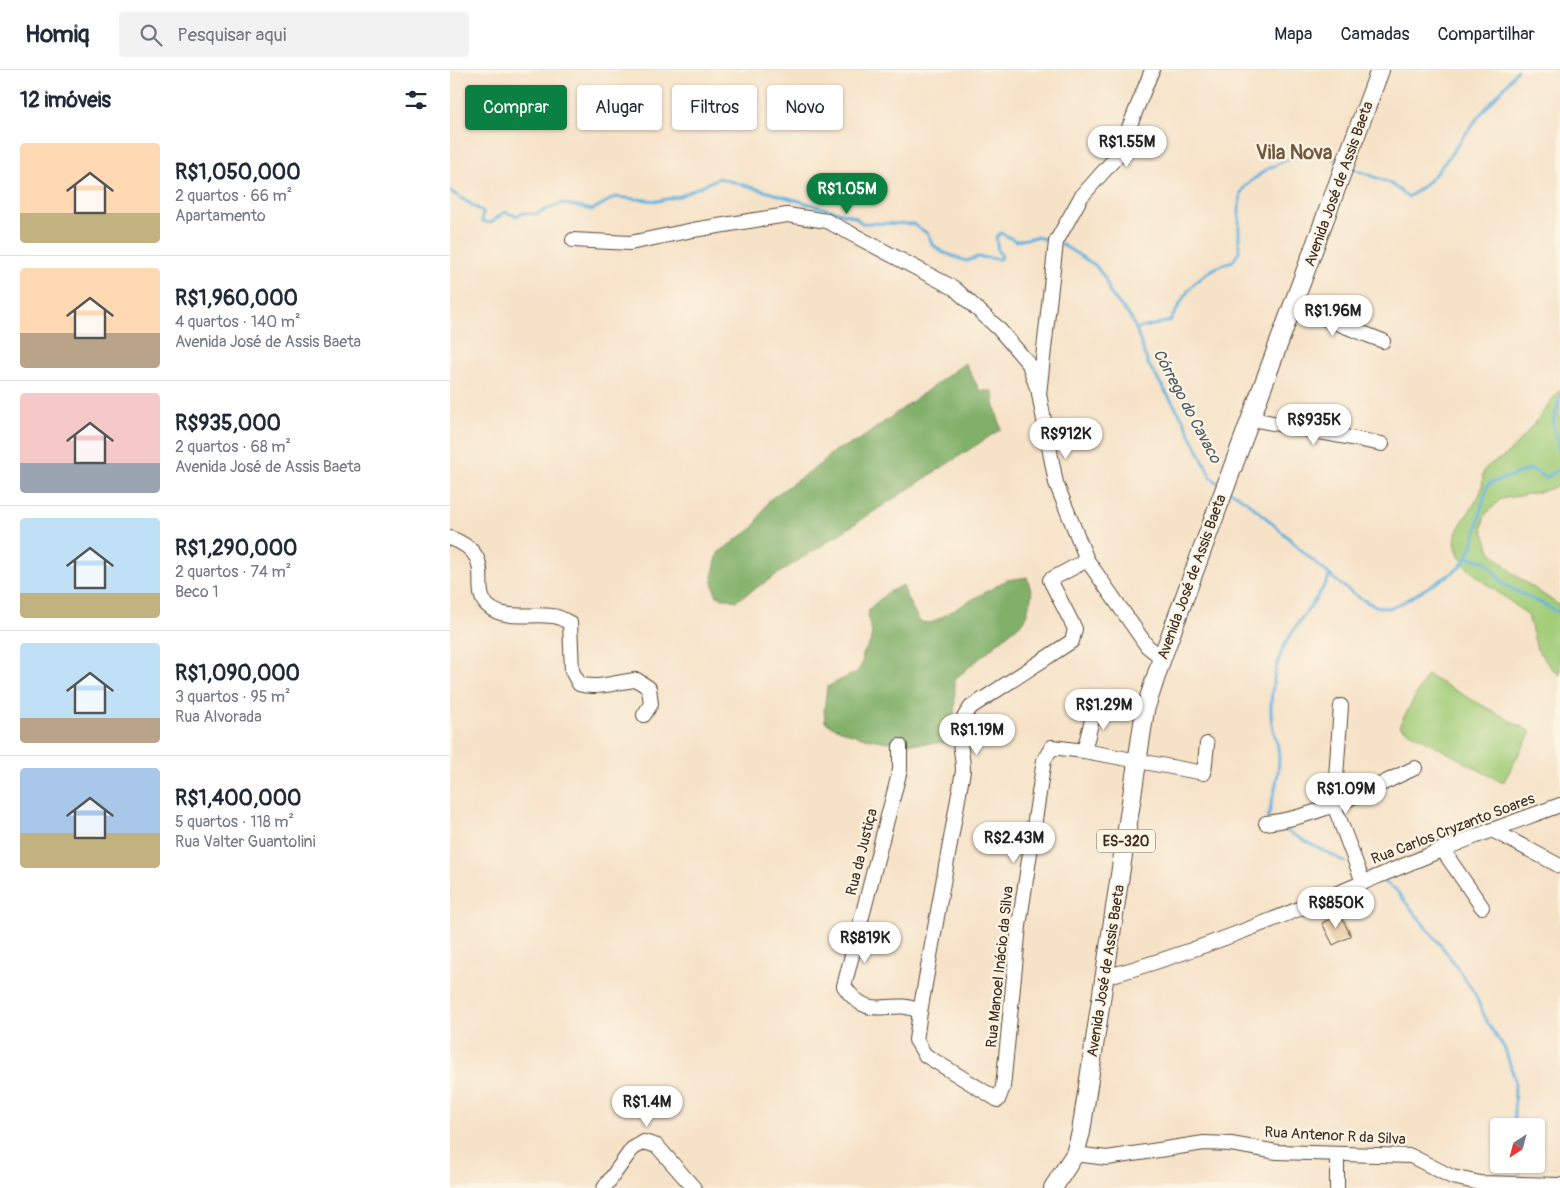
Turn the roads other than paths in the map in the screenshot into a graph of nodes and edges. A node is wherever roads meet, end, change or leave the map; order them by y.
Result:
1 (1152, 70) edge
2 (1380, 70) edge
3 (1373, 78) edge
4 (573, 240) dead end
5 (1293, 306) junction
6 (1383, 341) dead end
7 (1039, 394) junction
8 (1252, 419) junction
9 (1382, 444) dead end
10 (450, 538) edge
11 (1087, 560) junction
12 (1162, 658) junction
13 (1096, 704) dead end
14 (1341, 706) dead end
15 (644, 715) dead end
16 (1207, 744) dead end
17 (900, 746) dead end
18 (1084, 751) junction
19 (1138, 763) junction
20 (1415, 768) dead end
21 (1334, 805) junction
22 (1560, 805) edge
23 (1266, 823) dead end
24 (1492, 830) junction
25 (1442, 849) junction
26 (1560, 866) edge
27 (1364, 882) junction
28 (1482, 907) dead end
29 (1105, 977) junction
30 (920, 1012) junction
31 (1075, 1154) junction
32 (1337, 1155) junction
33 (1560, 1186) edge
34 (604, 1188) edge
35 (694, 1188) edge
36 (1053, 1188) edge
37 (1337, 1188) edge

1 - 7 street
2 - 3 main road, Avenida José de Assis Baeta / ES-320
3 - 5 main road, Avenida José de Assis Baeta / ES-320
4 - 7 street
5 - 6 street
5 - 8 main road, Avenida José de Assis Baeta / ES-320
7 - 11 street
8 - 9 street
8 - 12 main road, Avenida José de Assis Baeta / ES-320
10 - 15 street
11 - 12 street
11 - 30 street
12 - 19 main road, Avenida José de Assis Baeta / ES-320
13 - 18 street
14 - 21 street
16 - 19 street, Rua Manoel Inácio da Silva
17 - 30 street, Rua da Justiça
18 - 19 street, Rua Manoel Inácio da Silva
18 - 30 street, Rua Manoel Inácio da Silva
19 - 29 main road, Avenida José de Assis Baeta / ES-320
20 - 21 street
21 - 23 street
21 - 27 street
22 - 24 street, Rua Carlos Cryzanto Soares
24 - 25 street, Rua Carlos Cryzanto Soares
24 - 26 street
25 - 27 street, Rua Carlos Cryzanto Soares
25 - 28 street
27 - 29 street, Rua Carlos Cryzanto Soares
29 - 31 main road, Avenida José de Assis Baeta / ES-320
31 - 32 street, Rua Antenor R da Silva
31 - 36 main road, Avenida José de Assis Baeta / ES-320
32 - 33 street, Rua Antenor R da Silva
32 - 37 street
34 - 35 street

